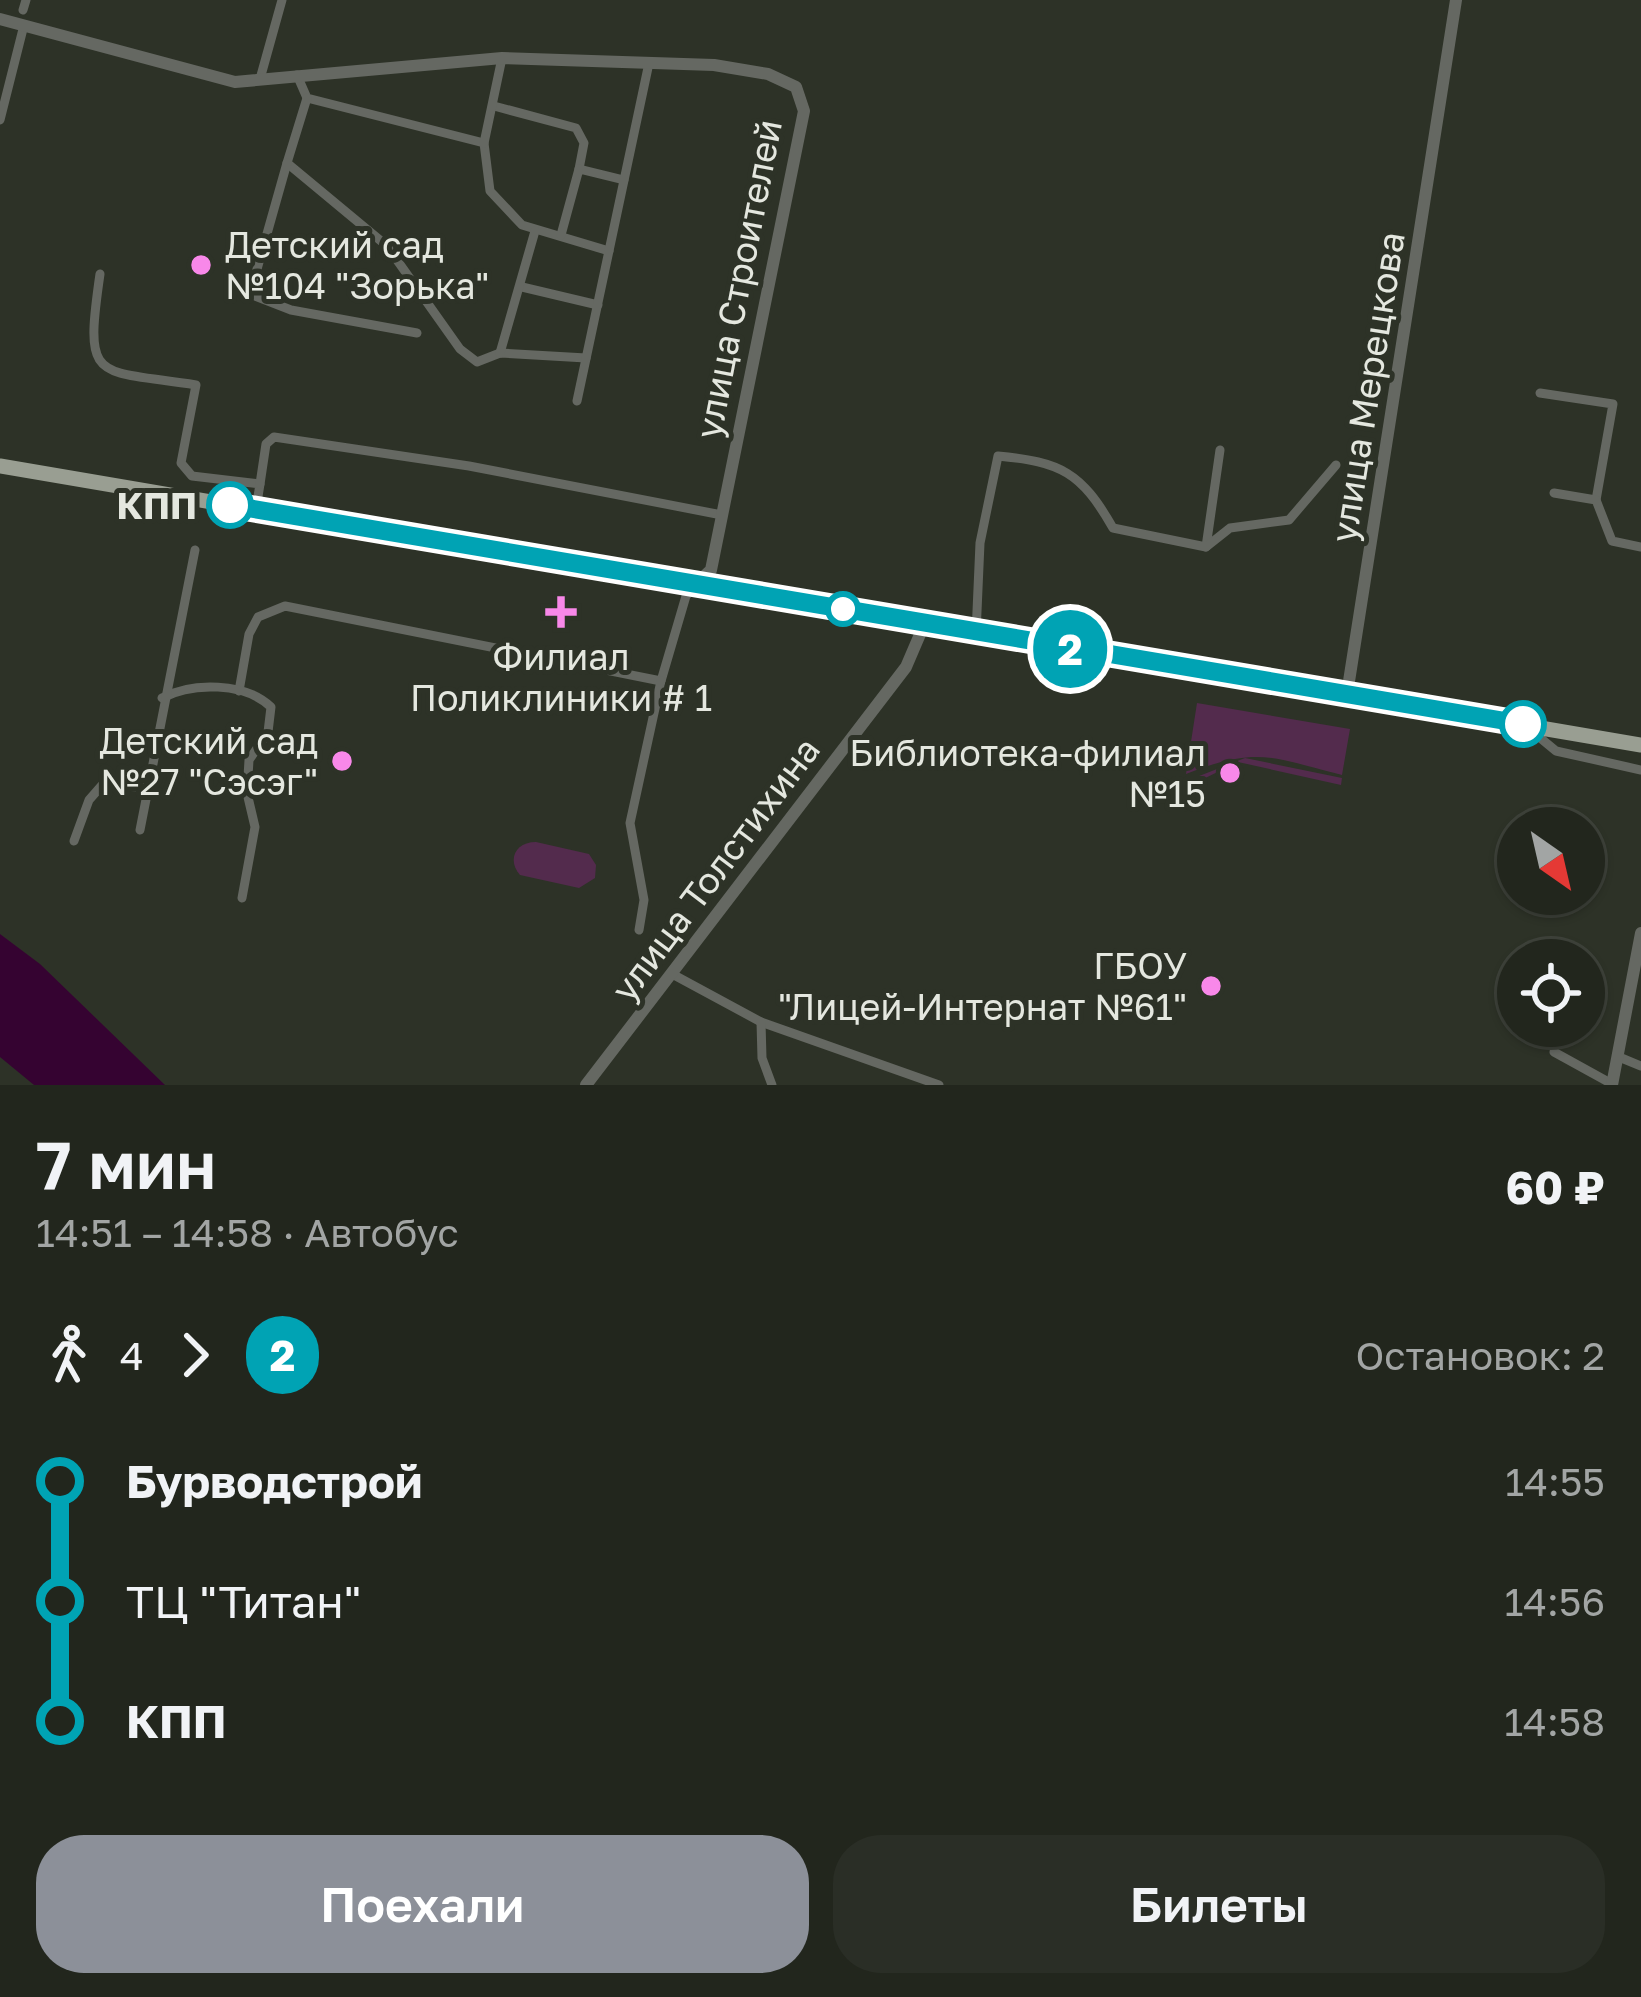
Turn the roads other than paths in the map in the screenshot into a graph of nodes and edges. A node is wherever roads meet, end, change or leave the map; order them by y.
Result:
1 (283, 0) edge
2 (1456, 0) edge
3 (24, 12) edge
4 (0, 19) edge
5 (502, 58) junction
6 (649, 63) junction
7 (297, 75) junction
8 (260, 79) junction
9 (307, 98) junction
10 (494, 106) junction
11 (0, 120) edge
12 (484, 143) junction
13 (287, 164) junction
14 (579, 169) junction
15 (624, 180) junction
16 (536, 231) junction
17 (561, 235) junction
18 (609, 250) junction
19 (100, 274) dead end
20 (522, 286) junction
21 (598, 305) junction
22 (417, 333) dead end
23 (500, 352) junction
24 (586, 358) junction
25 (1540, 393) dead end
26 (577, 401) dead end
27 (1220, 450) dead end
28 (1336, 465) dead end
29 (0, 466) edge
30 (260, 484) junction
31 (1554, 493) dead end
32 (1596, 500) junction
33 (256, 509) junction
34 (722, 515) junction
35 (1206, 547) junction
36 (1641, 547) edge
37 (195, 550) dead end
38 (696, 584) junction
39 (924, 625) junction
40 (976, 634) junction
41 (661, 681) junction
42 (239, 691) junction
43 (1347, 694) junction
44 (162, 698) junction
45 (1523, 724) junction
46 (1641, 745) edge
47 (1641, 770) edge
48 (148, 788) junction
49 (140, 830) dead end
50 (74, 841) dead end
51 (242, 898) dead end
52 (639, 929) dead end
53 (1641, 933) edge
54 (674, 975) junction
55 (761, 1022) junction
56 (1553, 1052) dead end
57 (1619, 1058) junction
58 (1641, 1066) edge
59 (1612, 1084) edge
60 (586, 1085) edge
61 (772, 1085) edge
62 (939, 1085) edge

1 - 8 street
2 - 43 street, улица Мерецкова
3 - 4 street, улица Строителей
3 - 8 street, улица Строителей
3 - 11 street
5 - 6 street, улица Строителей
5 - 7 street, улица Строителей
5 - 10 street
6 - 15 street
6 - 34 street, улица Строителей
7 - 8 street, улица Строителей
7 - 9 street
9 - 12 street
9 - 13 street
10 - 12 street
10 - 14 street
12 - 16 street
13 - 22 street
13 - 23 street
14 - 15 street
14 - 17 street
15 - 18 street
16 - 17 street
16 - 20 street
17 - 18 street
18 - 21 street
19 - 30 street
20 - 21 street
20 - 23 street
21 - 24 street
23 - 24 street
24 - 26 street
25 - 32 street
27 - 35 street
28 - 35 street
29 - 33 main road
30 - 33 street
30 - 34 street
31 - 32 street
32 - 36 street
33 - 38 main road
34 - 38 street, улица Строителей
35 - 40 street
37 - 44 street
38 - 39 main road
38 - 41 street
39 - 40 main road
39 - 54 street, улица Толстихина
40 - 43 main road
41 - 42 street
41 - 52 street
42 - 44 street
42 - 51 street
43 - 45 main road
44 - 48 street
45 - 46 main road
45 - 47 street
48 - 49 street
48 - 50 street
53 - 57 street
54 - 55 street
54 - 60 street, улица Толстихина
55 - 61 street
55 - 62 street
56 - 59 street
57 - 58 street
57 - 59 street

